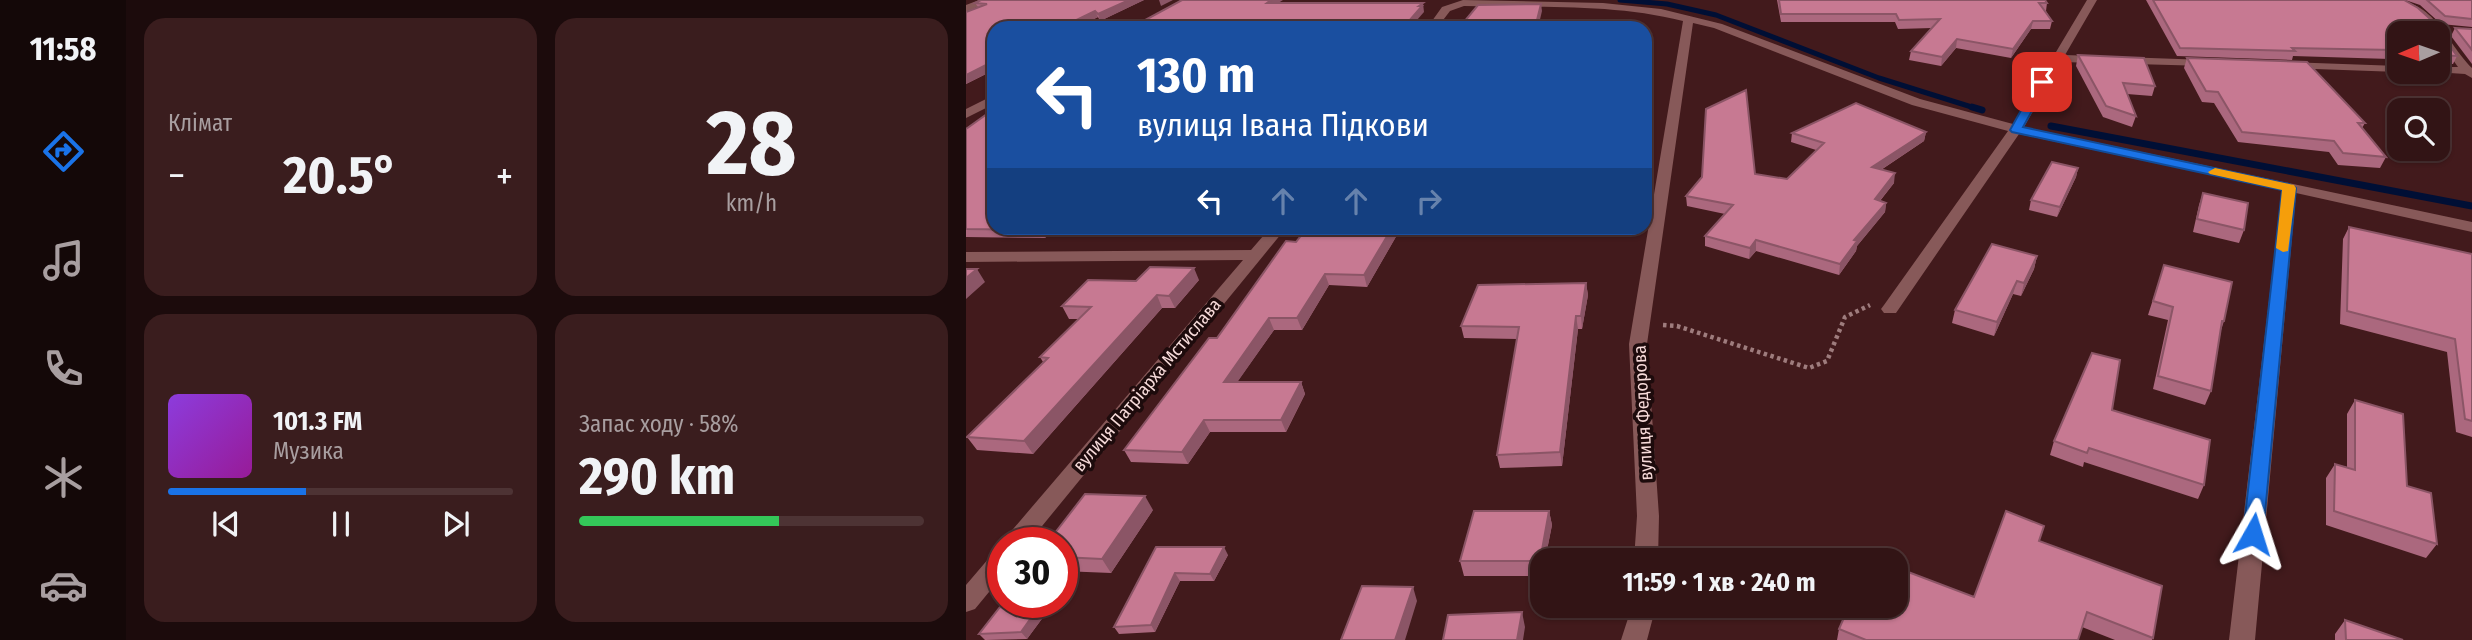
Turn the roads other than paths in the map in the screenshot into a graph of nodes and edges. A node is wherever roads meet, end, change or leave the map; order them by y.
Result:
1 (988, 0) edge
2 (2092, 0) edge
3 (2399, 1) edge
4 (966, 9) edge
5 (1689, 18) junction
6 (1437, 21) edge
7 (2056, 58) junction
8 (2221, 63) edge
9 (2276, 65) edge
10 (2387, 69) edge
11 (2450, 71) edge
12 (2470, 73) edge
13 (987, 104) edge
14 (966, 114) edge
15 (2016, 130) junction
16 (2289, 188) junction
17 (2472, 227) edge
18 (1272, 235) edge
19 (1256, 255) junction
20 (966, 257) edge
21 (1890, 309) road end
22 (1029, 527) edge
23 (1647, 548) edge
24 (987, 577) edge
25 (966, 602) edge
26 (1640, 618) edge
27 (1634, 640) edge
28 (2242, 640) edge

1 - 4 street
2 - 7 street
3 - 12 street
5 - 6 street
5 - 15 street
5 - 23 street, вулиця Федорова
7 - 8 street
7 - 15 street
9 - 10 street
11 - 12 street
13 - 14 street
15 - 16 street
15 - 21 street
16 - 17 street
16 - 28 street
18 - 19 street, вулиця Патріарха Мстислава
19 - 20 street
19 - 22 street, вулиця Патріарха Мстислава
24 - 25 street
26 - 27 street

